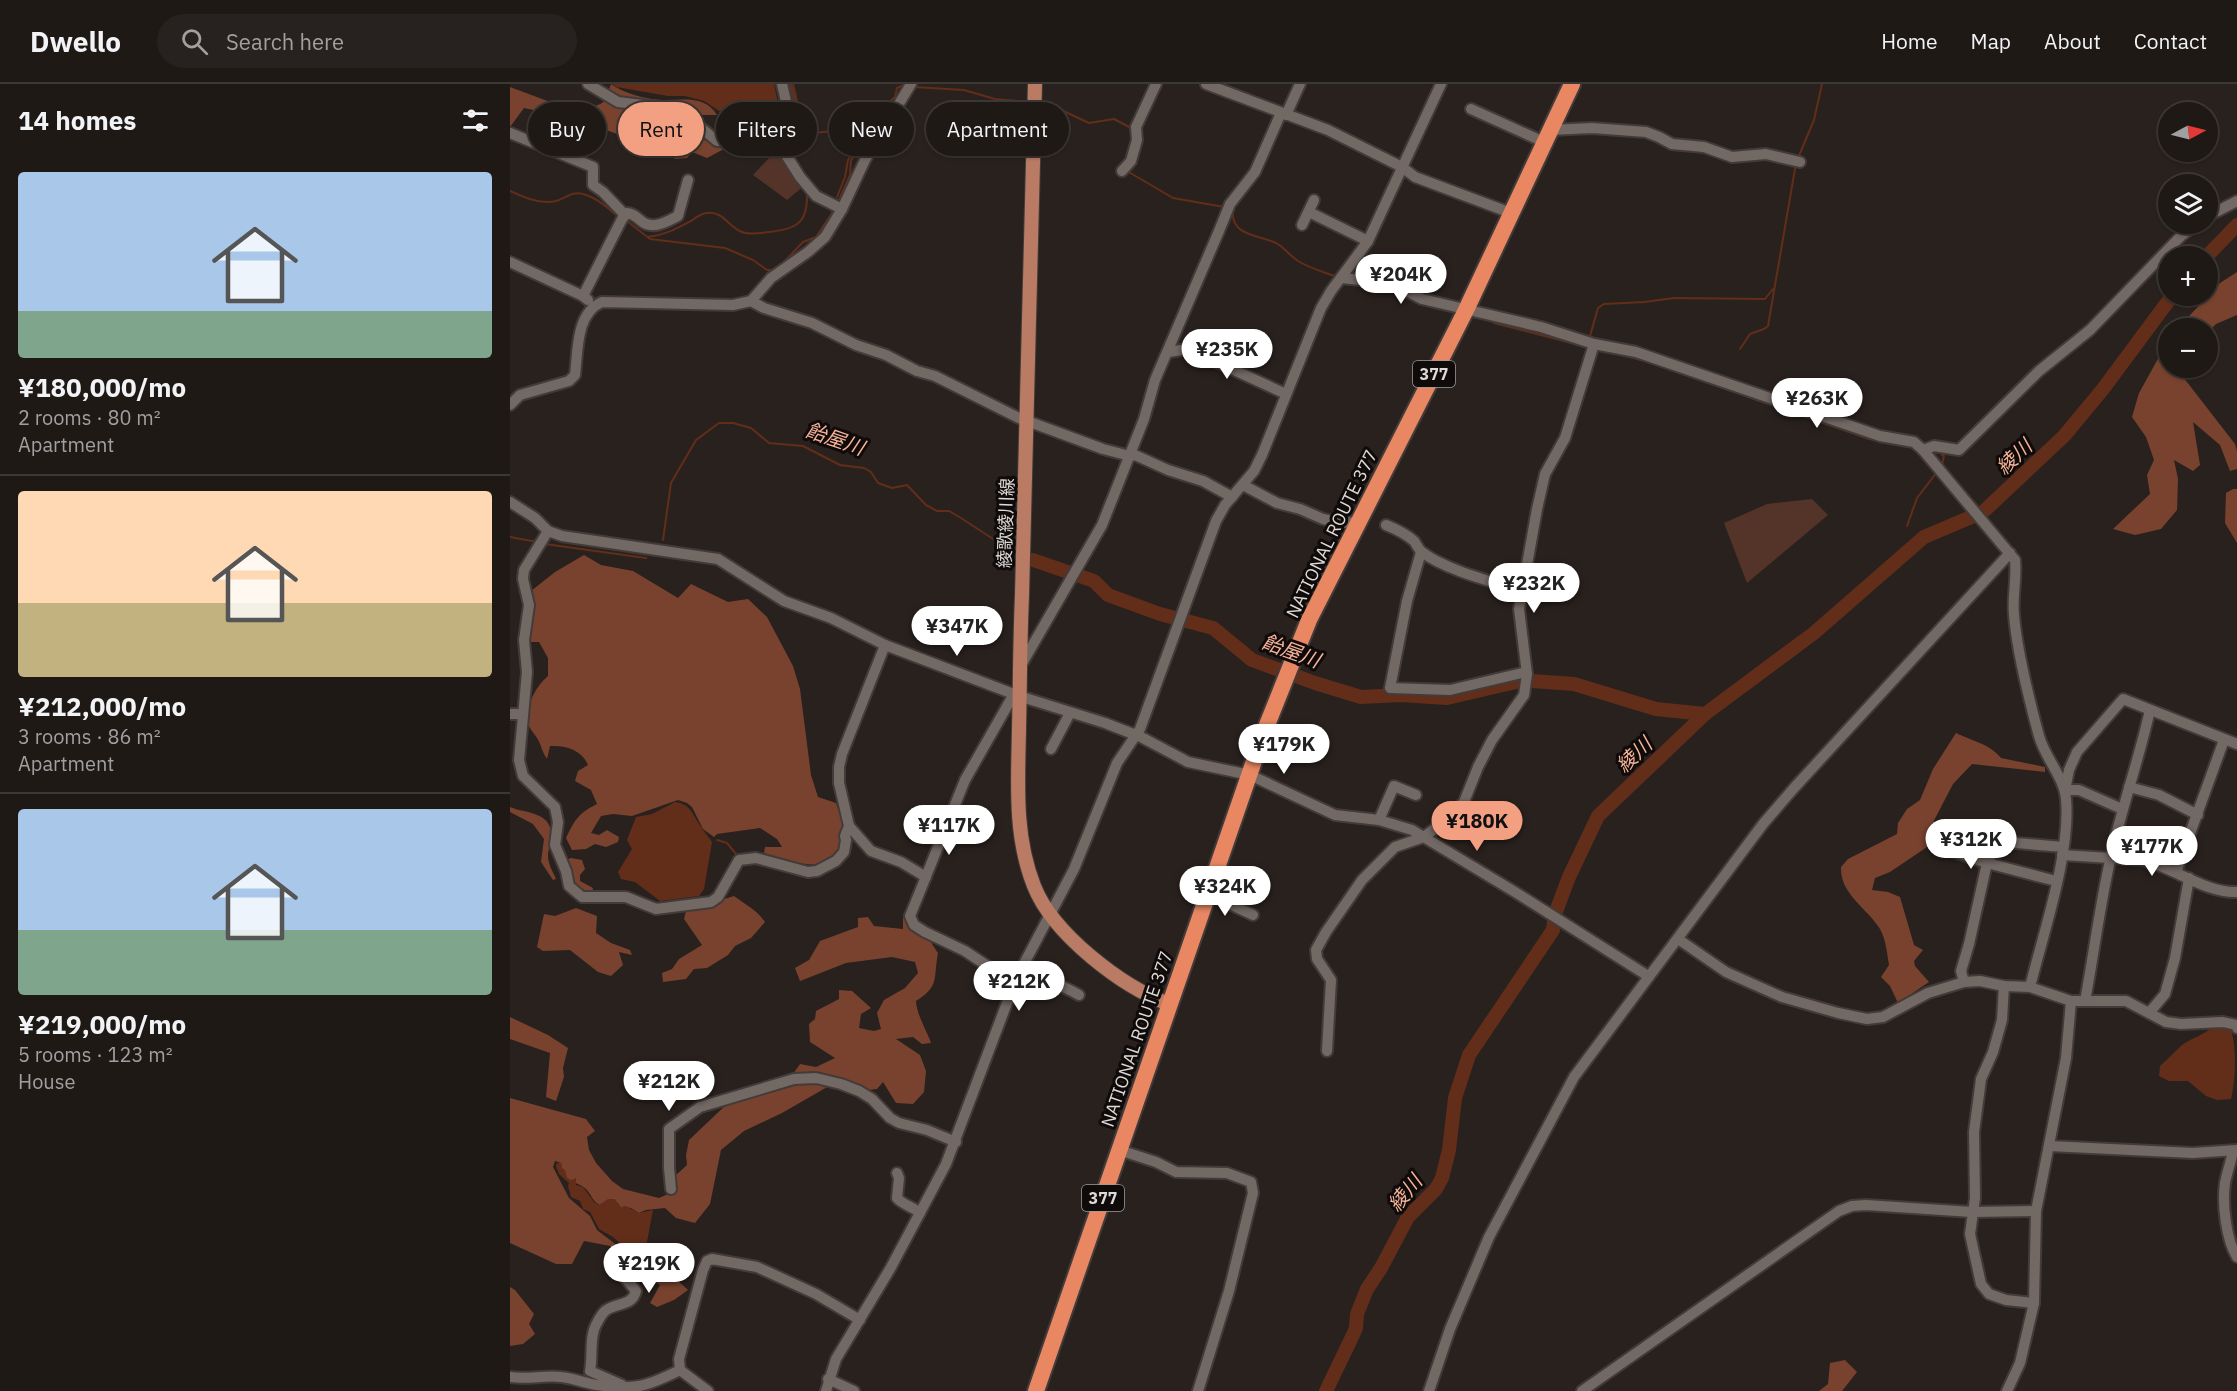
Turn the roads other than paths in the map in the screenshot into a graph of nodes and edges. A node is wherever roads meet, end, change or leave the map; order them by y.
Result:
1 (588, 84) edge
2 (782, 84) edge
3 (1035, 84) edge
4 (1156, 84) edge
5 (1206, 84) edge
6 (1300, 84) edge
7 (1441, 84) edge
8 (1572, 84) edge
9 (910, 86) edge
10 (786, 102) edge
11 (1471, 109) dead end
12 (1284, 114) junction
13 (510, 133) edge
14 (1547, 136) junction
15 (716, 140) edge
16 (787, 156) edge
17 (1798, 162) dead end
18 (1402, 166) junction
19 (1124, 168) dead end
20 (688, 180) dead end
21 (1314, 200) dead end
22 (2237, 201) edge
23 (838, 207) junction
24 (2218, 211) edge
25 (1309, 212) junction
26 (1511, 213) junction
27 (623, 217) junction
28 (1302, 225) dead end
29 (2184, 234) edge
30 (1368, 241) junction
31 (510, 262) edge
32 (1341, 278) junction
33 (583, 296) junction
34 (751, 301) junction
35 (593, 306) junction
36 (1466, 310) junction
37 (1593, 347) junction
38 (1168, 352) junction
39 (1286, 394) junction
40 (512, 400) edge
41 (1027, 420) junction
42 (1924, 453) junction
43 (1130, 456) junction
44 (1243, 485) junction
45 (1232, 497) junction
46 (510, 502) edge
47 (1358, 522) junction
48 (1386, 525) dead end
49 (543, 538) junction
50 (2007, 550) junction
51 (1421, 552) junction
52 (1522, 591) junction
53 (885, 645) junction
54 (1019, 668) junction
55 (1527, 674) junction
56 (1017, 695) junction
57 (2150, 710) junction
58 (1070, 713) junction
59 (510, 714) edge
60 (523, 714) junction
61 (1136, 736) junction
62 (2224, 740) junction
63 (2237, 744) edge
64 (1051, 749) dead end
65 (1250, 775) junction
66 (2129, 787) junction
67 (2065, 790) junction
68 (1416, 795) dead end
69 (2122, 808) junction
70 (2198, 815) junction
71 (1379, 820) junction
72 (849, 826) junction
73 (1424, 837) junction
74 (1939, 847) dead end
75 (2062, 851) junction
76 (2110, 858) junction
77 (1987, 863) junction
78 (2176, 872) junction
79 (926, 877) junction
80 (2189, 878) junction
81 (2056, 881) junction
82 (2237, 892) edge
83 (1208, 894) junction
84 (1049, 914) junction
85 (1253, 915) dead end
86 (1678, 939) junction
87 (1018, 974) junction
88 (1645, 974) junction
89 (1964, 982) junction
90 (2004, 986) junction
91 (2030, 987) junction
92 (1079, 995) dead end
93 (2071, 1001) junction
94 (2085, 1001) junction
95 (1169, 1004) junction
96 (2149, 1013) junction
97 (2237, 1028) edge
98 (1327, 1051) dead end
99 (956, 1142) junction
100 (2049, 1146) junction
101 (1119, 1150) junction
102 (2235, 1150) edge
103 (897, 1173) dead end
104 (671, 1189) dead end
105 (2036, 1211) junction
106 (1972, 1212) junction
107 (920, 1214) junction
108 (2237, 1257) edge
109 (611, 1261) dead end
110 (2034, 1303) junction
111 (860, 1320) junction
112 (681, 1370) junction
113 (510, 1377) edge
114 (828, 1379) junction
115 (628, 1388) junction
116 (708, 1391) edge
117 (826, 1391) edge
118 (854, 1391) edge
119 (1036, 1391) edge
120 (1197, 1391) edge
121 (1429, 1391) edge
122 (1582, 1391) edge
123 (2007, 1391) edge

1 - 15 street
2 - 10 street
3 - 41 main road, 綾歌綾川線
4 - 19 street
5 - 12 street
6 - 12 street
7 - 18 street
8 - 14 highway, NATIONAL ROUTE 377 / 377
9 - 23 street
11 - 14 street
12 - 18 street
12 - 38 street
13 - 27 street
14 - 17 street
14 - 26 highway, NATIONAL ROUTE 377 / 377
16 - 23 street
18 - 26 street
18 - 30 street
20 - 27 street
21 - 25 street
22 - 24 street
23 - 34 street
25 - 28 street
25 - 30 street
26 - 36 highway, NATIONAL ROUTE 377 / 377
27 - 33 street
29 - 42 street
30 - 32 street
31 - 33 street
32 - 36 street
32 - 39 street
33 - 35 street
34 - 35 street
34 - 41 street
35 - 40 street
36 - 37 street
36 - 47 highway, NATIONAL ROUTE 377 / 377
37 - 42 street
37 - 52 street
38 - 39 street
38 - 43 street
39 - 44 street
41 - 43 street
41 - 54 main road, 綾歌綾川線
42 - 50 street
43 - 45 street
43 - 54 street
44 - 45 street
44 - 47 street
45 - 61 street
46 - 49 street
47 - 65 highway, NATIONAL ROUTE 377 / 377
48 - 51 street
49 - 53 street
49 - 60 street
50 - 67 street
50 - 86 street
51 - 52 street
51 - 55 street
52 - 55 street
53 - 56 street
53 - 72 street
54 - 56 main road, 綾歌綾川線
55 - 73 street
56 - 58 street
56 - 79 street
56 - 84 main road, 綾歌綾川線
57 - 62 street
57 - 66 street
57 - 67 street
58 - 61 street
58 - 64 street
59 - 60 street
60 - 72 street
61 - 65 street
61 - 84 street
62 - 63 street
62 - 70 street
65 - 71 street
65 - 83 highway, NATIONAL ROUTE 377 / 377
66 - 69 street
66 - 70 street
67 - 69 street
67 - 75 street
68 - 71 street
69 - 76 street
70 - 78 street
71 - 73 street
72 - 79 street
73 - 88 street
73 - 98 street
74 - 77 street
75 - 76 street
75 - 77 street
75 - 81 street
76 - 78 street
76 - 94 street
77 - 81 street
77 - 89 street
78 - 80 street
79 - 87 street
80 - 82 street
80 - 96 street
81 - 91 street
83 - 85 street
83 - 95 highway, NATIONAL ROUTE 377 / 377
84 - 87 street
84 - 95 main road, 綾歌綾川線
86 - 88 street
86 - 89 street
87 - 92 street
87 - 99 street
88 - 121 street
89 - 90 street
90 - 91 street
90 - 106 street
91 - 93 street
93 - 94 street
93 - 100 street
94 - 96 street
95 - 101 highway, NATIONAL ROUTE 377 / 377
96 - 97 street
99 - 104 street
99 - 107 street
100 - 102 street
100 - 105 street
101 - 119 highway, NATIONAL ROUTE 377 / 377
101 - 120 street
102 - 108 street
103 - 107 street
105 - 106 street
105 - 110 street
106 - 110 street
106 - 122 street
107 - 111 street
109 - 115 street
110 - 123 street
111 - 112 street
111 - 114 street
112 - 115 street
112 - 116 street
113 - 115 street
114 - 117 street
114 - 118 street

